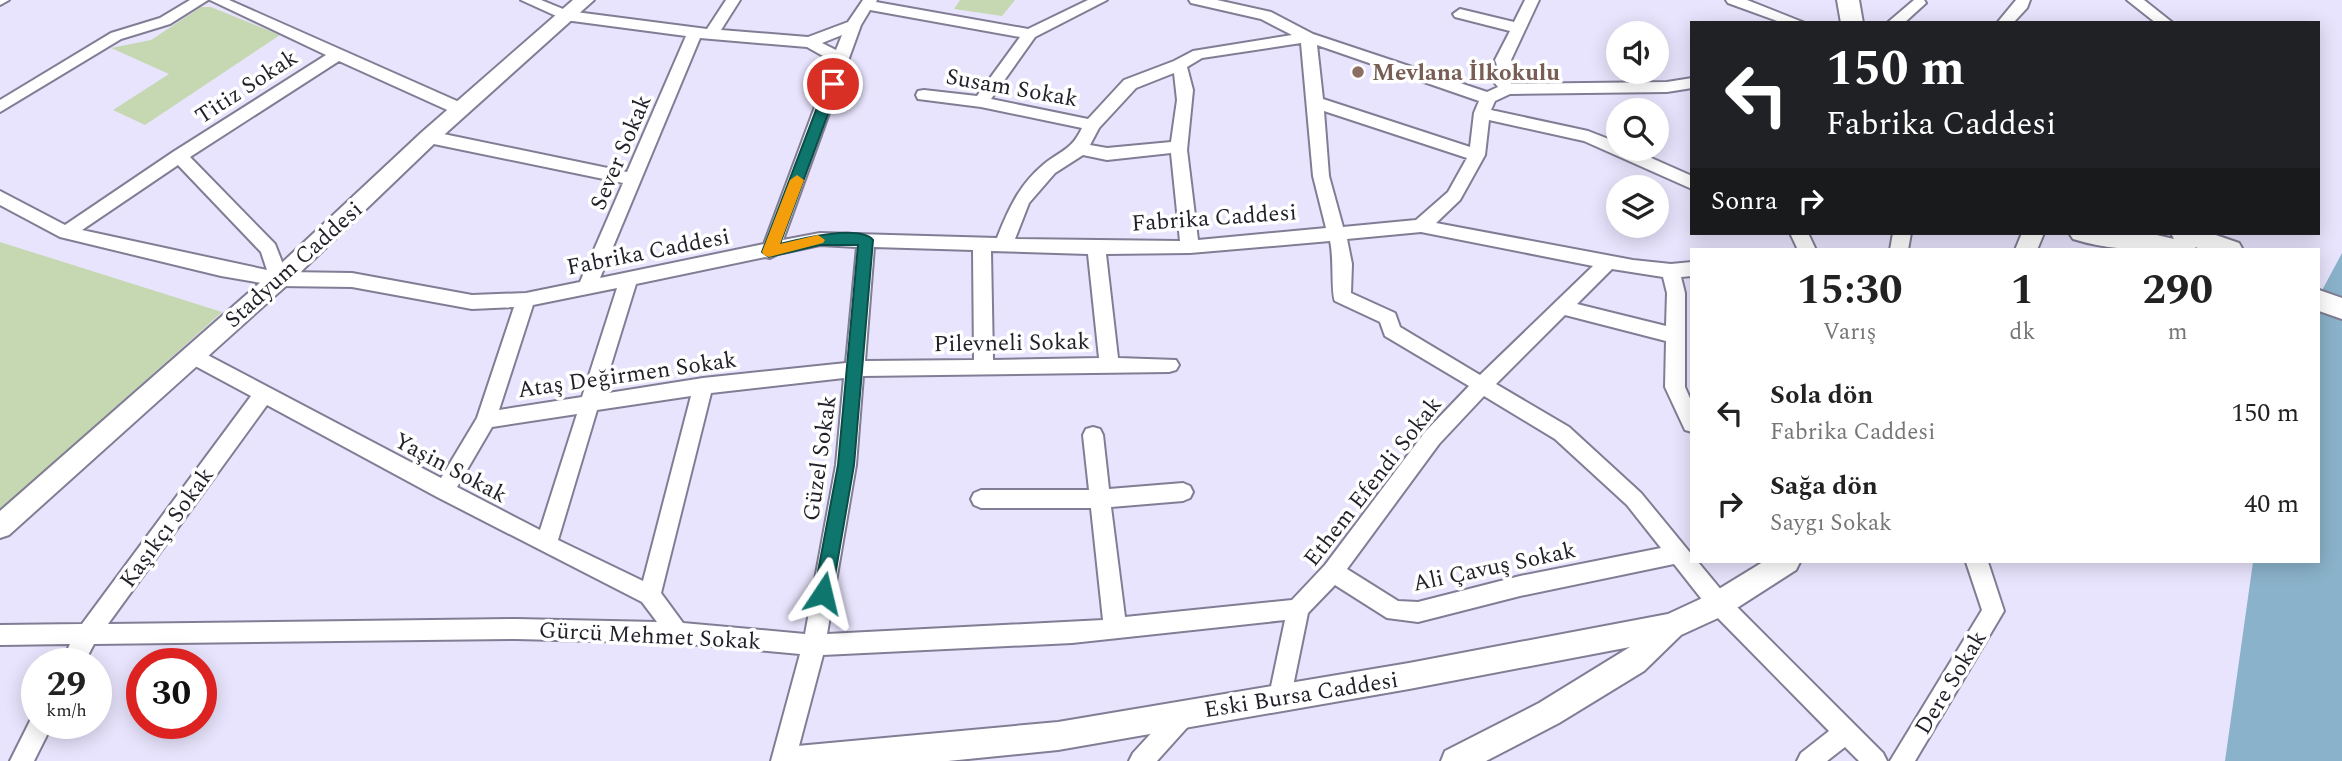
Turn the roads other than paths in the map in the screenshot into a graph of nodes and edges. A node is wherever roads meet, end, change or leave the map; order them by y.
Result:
1 (201, 0) edge
2 (217, 0) edge
3 (528, 0) edge
4 (585, 0) edge
5 (733, 0) edge
6 (1100, 0) edge
7 (1196, 0) edge
8 (1532, 0) edge
9 (1733, 0) edge
10 (1848, 0) edge
11 (2023, 0) edge
12 (2134, 0) edge
13 (868, 3) edge
14 (1919, 3) dead end
15 (1460, 14) dead end
16 (565, 15) junction
17 (1792, 21) edge
18 (1852, 21) edge
19 (1896, 21) edge
20 (2006, 21) edge
21 (2163, 21) edge
22 (853, 25) junction
23 (1517, 28) junction
24 (703, 33) junction
25 (1030, 34) junction
26 (1308, 37) junction
27 (810, 42) junction
28 (337, 55) junction
29 (842, 60) junction
30 (1179, 65) junction
31 (1690, 83) edge
32 (1507, 89) junction
33 (924, 95) dead end
34 (981, 102) junction
35 (1317, 103) junction
36 (1485, 105) junction
37 (0, 107) edge
38 (460, 109) junction
39 (1093, 125) junction
40 (429, 137) junction
41 (1178, 147) junction
42 (1080, 149) junction
43 (1477, 155) junction
44 (179, 156) junction
45 (633, 178) junction
46 (1690, 182) edge
47 (0, 197) edge
48 (1422, 226) junction
49 (66, 233) junction
50 (1335, 234) junction
51 (2189, 235) edge
52 (2121, 236) edge
53 (866, 240) junction
54 (982, 243) junction
55 (1004, 244) junction
56 (2209, 244) edge
57 (1190, 247) junction
58 (1096, 248) junction
59 (769, 252) junction
60 (1608, 262) junction
61 (1690, 269) edge
62 (1671, 271) junction
63 (279, 279) junction
64 (628, 281) junction
65 (2320, 284) edge
66 (586, 289) junction
67 (2342, 293) edge
68 (526, 300) junction
69 (2320, 300) edge
70 (1562, 307) junction
71 (2342, 309) edge
72 (1676, 336) junction
73 (191, 355) junction
74 (1109, 365) junction
75 (1169, 365) dead end
76 (984, 368) junction
77 (856, 369) junction
78 (1483, 384) junction
79 (703, 386) junction
80 (264, 394) junction
81 (589, 404) junction
82 (486, 420) junction
83 (1690, 420) edge
84 (1093, 435) dead end
85 (444, 491) junction
86 (1183, 492) dead end
87 (981, 499) dead end
88 (1100, 499) junction
89 (0, 527) edge
90 (546, 544) junction
91 (1677, 554) junction
92 (1784, 563) edge
93 (1977, 563) edge
94 (1333, 572) junction
95 (650, 595) junction
96 (1719, 604) junction
97 (1298, 609) junction
98 (1671, 626) junction
99 (1115, 628) junction
100 (677, 633) junction
101 (0, 635) edge
102 (87, 635) junction
103 (814, 645) junction
104 (80, 648) edge
105 (1279, 696) junction
106 (1185, 713) junction
107 (1845, 732) junction
108 (33, 739) edge
109 (22, 761) edge
110 (783, 761) edge
111 (797, 761) edge
112 (1142, 761) edge
113 (1456, 761) edge
114 (1809, 761) edge
115 (1875, 761) edge
116 (1902, 761) edge

1 - 37 street
2 - 28 street
3 - 16 street
4 - 16 street, Stadyum Caddesi
5 - 24 street, Sever Sokak
6 - 25 street
7 - 26 street
8 - 23 street
9 - 17 street
10 - 18 main road
11 - 20 street
12 - 21 street
13 - 22 street
13 - 25 street
14 - 19 street
15 - 23 street
16 - 24 street
16 - 38 street, Stadyum Caddesi
22 - 27 street
22 - 29 street
23 - 32 street
24 - 27 street
24 - 45 street, Sever Sokak
25 - 34 street
26 - 30 street
26 - 35 street
26 - 36 street
27 - 29 street
28 - 38 street
28 - 44 street, Titiz Sokak
29 - 59 street
30 - 39 street
30 - 41 street
31 - 32 street
32 - 36 street
33 - 34 street, Susam Sokak
34 - 39 street, Susam Sokak
35 - 43 street
35 - 50 street
36 - 43 street
36 - 46 street
38 - 40 street, Stadyum Caddesi
39 - 42 street
40 - 45 street
40 - 63 street, Stadyum Caddesi
41 - 42 street
41 - 57 street
42 - 55 street
43 - 48 street
44 - 49 street, Titiz Sokak
44 - 63 street
45 - 66 street, Sever Sokak
47 - 49 street, Fabrika Caddesi
48 - 50 street, Fabrika Caddesi
48 - 60 street, Fabrika Caddesi
49 - 63 street, Fabrika Caddesi
50 - 57 street, Fabrika Caddesi
50 - 78 street
51 - 56 main road
52 - 56 main road
53 - 54 street, Fabrika Caddesi
53 - 59 street, Fabrika Caddesi
53 - 77 street, Güzel Sokak
54 - 55 street, Fabrika Caddesi
54 - 76 street
55 - 58 street, Fabrika Caddesi
57 - 58 street, Fabrika Caddesi
58 - 74 street
59 - 64 street, Fabrika Caddesi
60 - 62 street, Fabrika Caddesi
60 - 70 street, Ethem Efendi Sokak
61 - 62 street, Fabrika Caddesi
62 - 72 street
63 - 68 street, Fabrika Caddesi
63 - 73 street, Stadyum Caddesi
64 - 66 street, Fabrika Caddesi
64 - 81 street
65 - 67 main road
66 - 68 street, Fabrika Caddesi
68 - 82 street
69 - 71 main road
70 - 72 street
70 - 78 street, Ethem Efendi Sokak
72 - 83 street
73 - 80 street, Yaşin Sokak
73 - 89 street, Stadyum Caddesi
74 - 75 street, Pilevneli Sokak
74 - 76 street, Pilevneli Sokak
76 - 77 street, Pilevneli Sokak
77 - 79 street, Ataş Değirmen Sokak
77 - 103 street, Güzel Sokak
78 - 91 street
78 - 94 street, Ethem Efendi Sokak
79 - 81 street, Ataş Değirmen Sokak
79 - 95 street
80 - 85 street, Yaşin Sokak
80 - 102 street, Kaşıkçı Sokak
81 - 82 street, Ataş Değirmen Sokak
81 - 90 street
82 - 85 street
84 - 88 street
85 - 90 street, Yaşin Sokak
86 - 88 street
87 - 88 street
88 - 99 street
90 - 95 street, Yaşin Sokak
91 - 94 street, Ali Çavuş Sokak
91 - 96 street
92 - 96 street, Eski Bursa Caddesi
93 - 116 street, Dere Sokak
94 - 97 street, Ethem Efendi Sokak
95 - 100 street, Yaşin Sokak
96 - 98 street, Eski Bursa Caddesi
96 - 107 street
97 - 99 street, Gürcü Mehmet Sokak
97 - 105 street
98 - 105 street, Eski Bursa Caddesi
98 - 113 street
99 - 103 street, Gürcü Mehmet Sokak
100 - 102 street, Gürcü Mehmet Sokak
100 - 103 street, Gürcü Mehmet Sokak
101 - 102 street, Gürcü Mehmet Sokak
102 - 104 street, Kaşıkçı Sokak
103 - 110 street, Güzel Sokak
105 - 106 street, Eski Bursa Caddesi
106 - 111 street, Eski Bursa Caddesi
106 - 112 street
107 - 114 street
107 - 115 street
108 - 109 street

